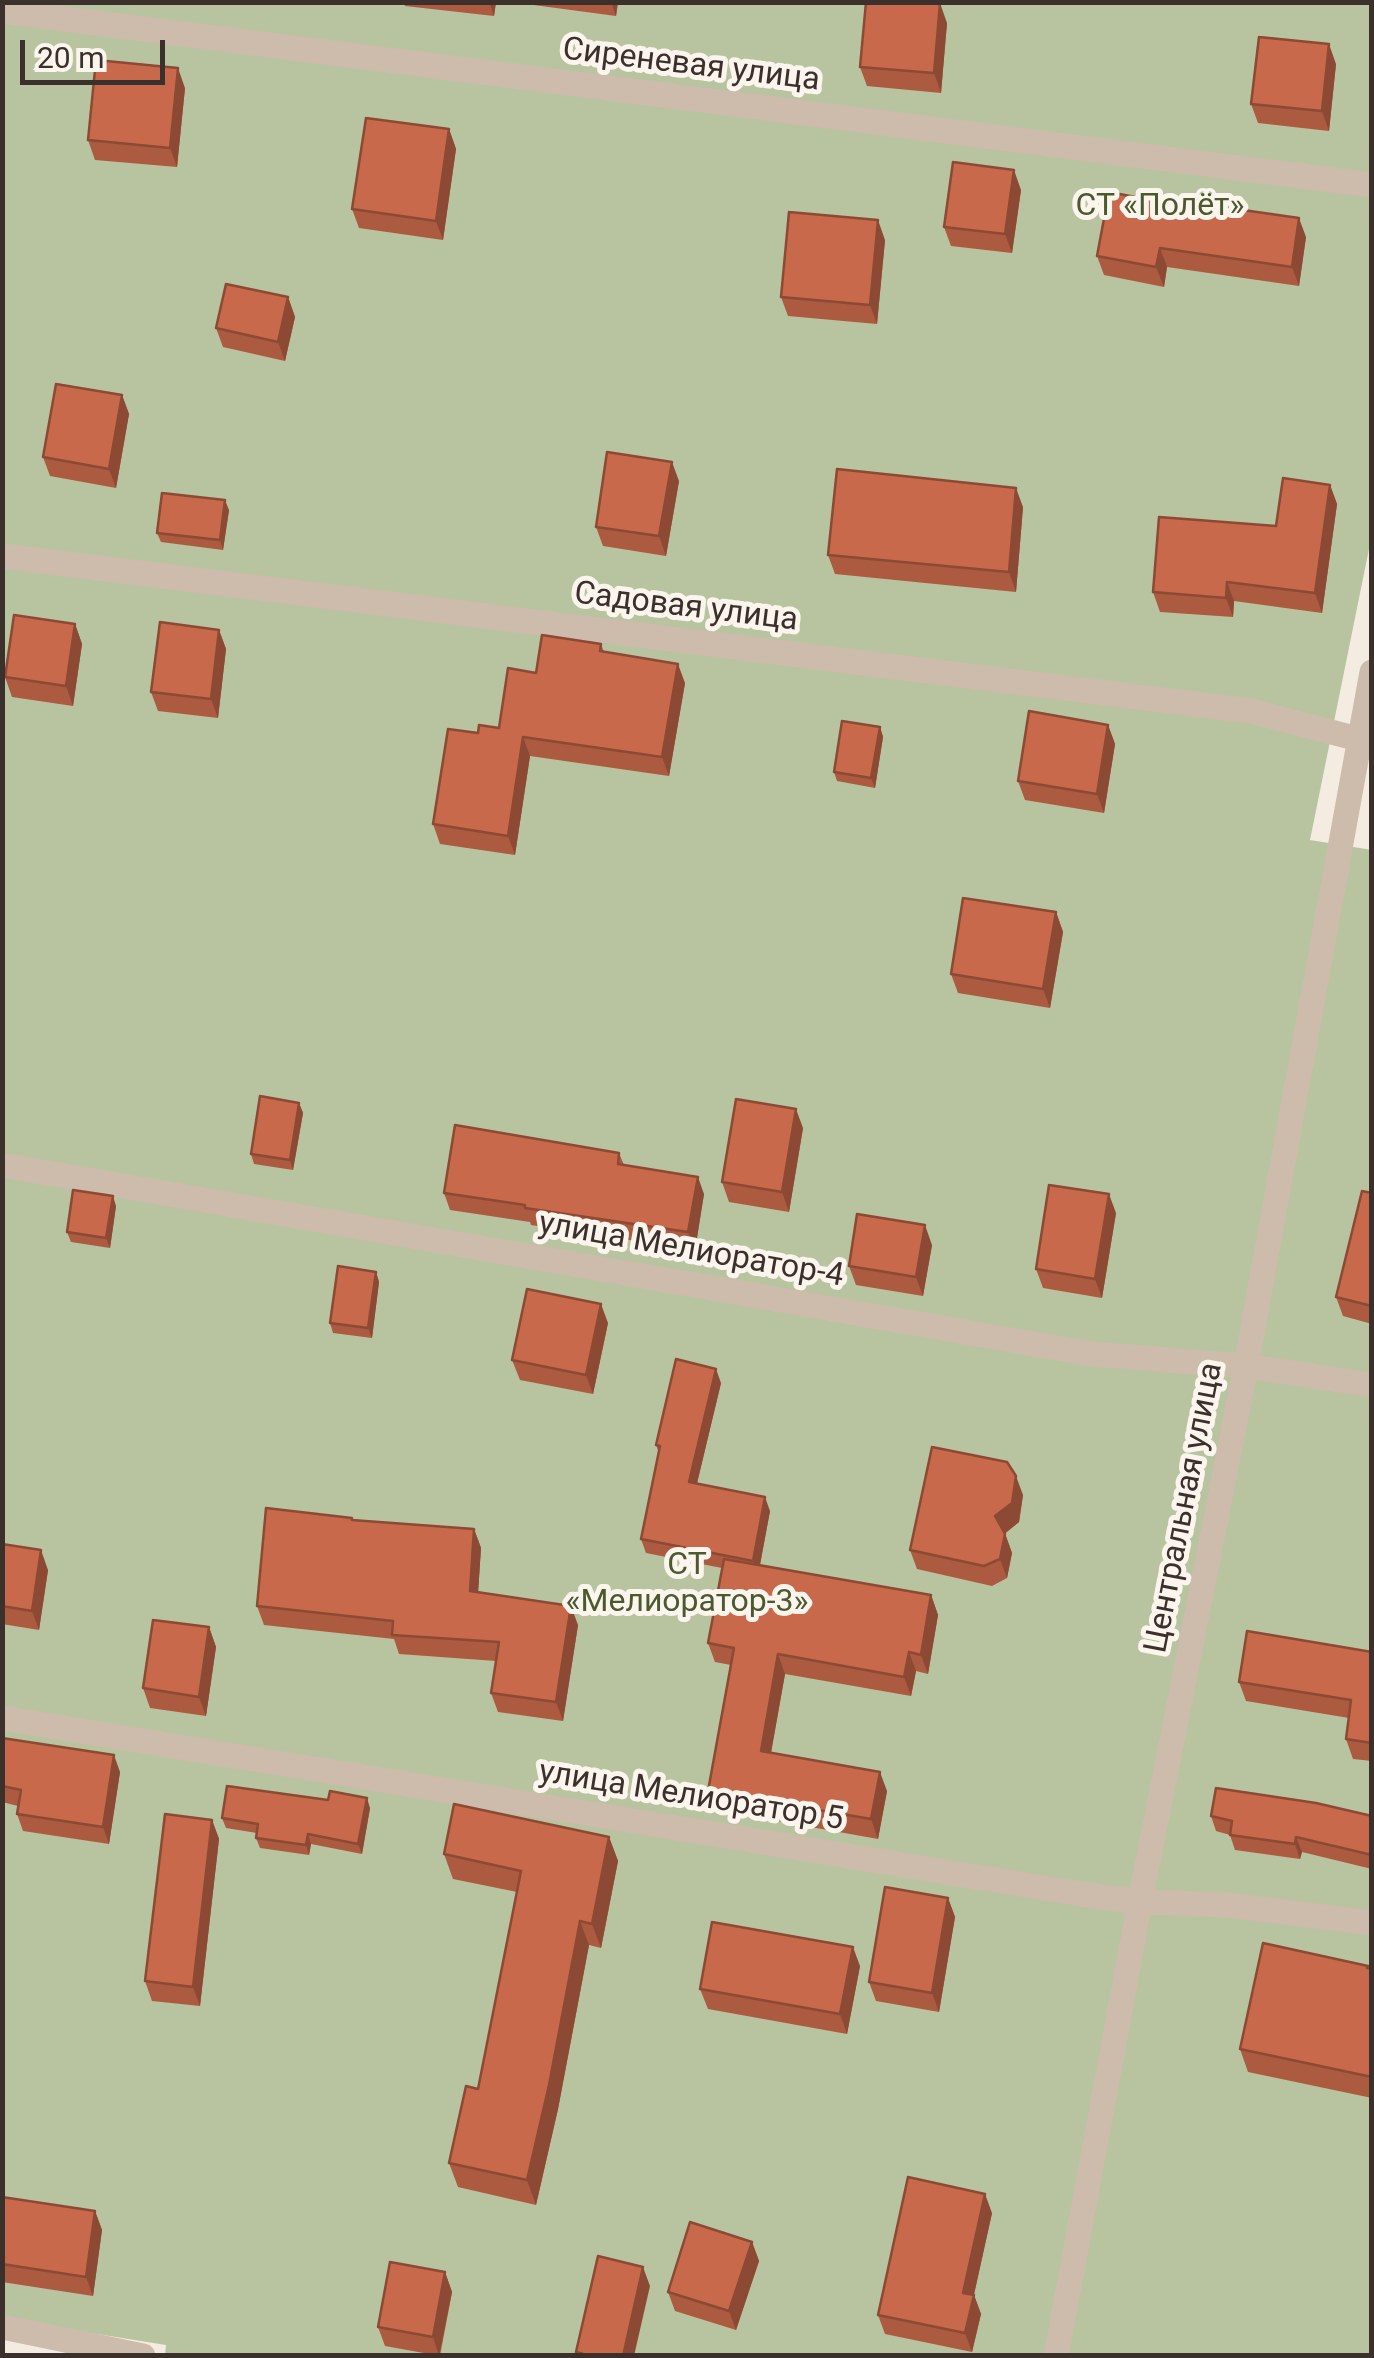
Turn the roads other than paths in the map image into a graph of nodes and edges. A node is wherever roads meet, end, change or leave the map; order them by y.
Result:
1 (2, 11) edge
2 (1372, 185) edge
3 (2, 556) edge
4 (1372, 672) edge
5 (1358, 739) junction
6 (1360, 812) edge
7 (2, 1165) edge
8 (1246, 1366) junction
9 (1372, 1385) edge
10 (2, 1718) edge
11 (1140, 1902) junction
12 (1372, 1923) edge
13 (2, 2328) edge
14 (143, 2356) edge
15 (1056, 2356) edge

1 - 2 street, Сиреневая улица
3 - 5 street, Садовая улица
4 - 5 street, Центральная улица
5 - 6 street, Центральная улица
6 - 8 street, Центральная улица
7 - 8 street, улица Мелиоратор-4
8 - 9 street, улица Мелиоратор-4
8 - 11 street, Центральная улица
10 - 11 street, улица Мелиоратор 5
11 - 12 street, улица Мелиоратор 5
11 - 15 street, Центральная улица
13 - 14 street

